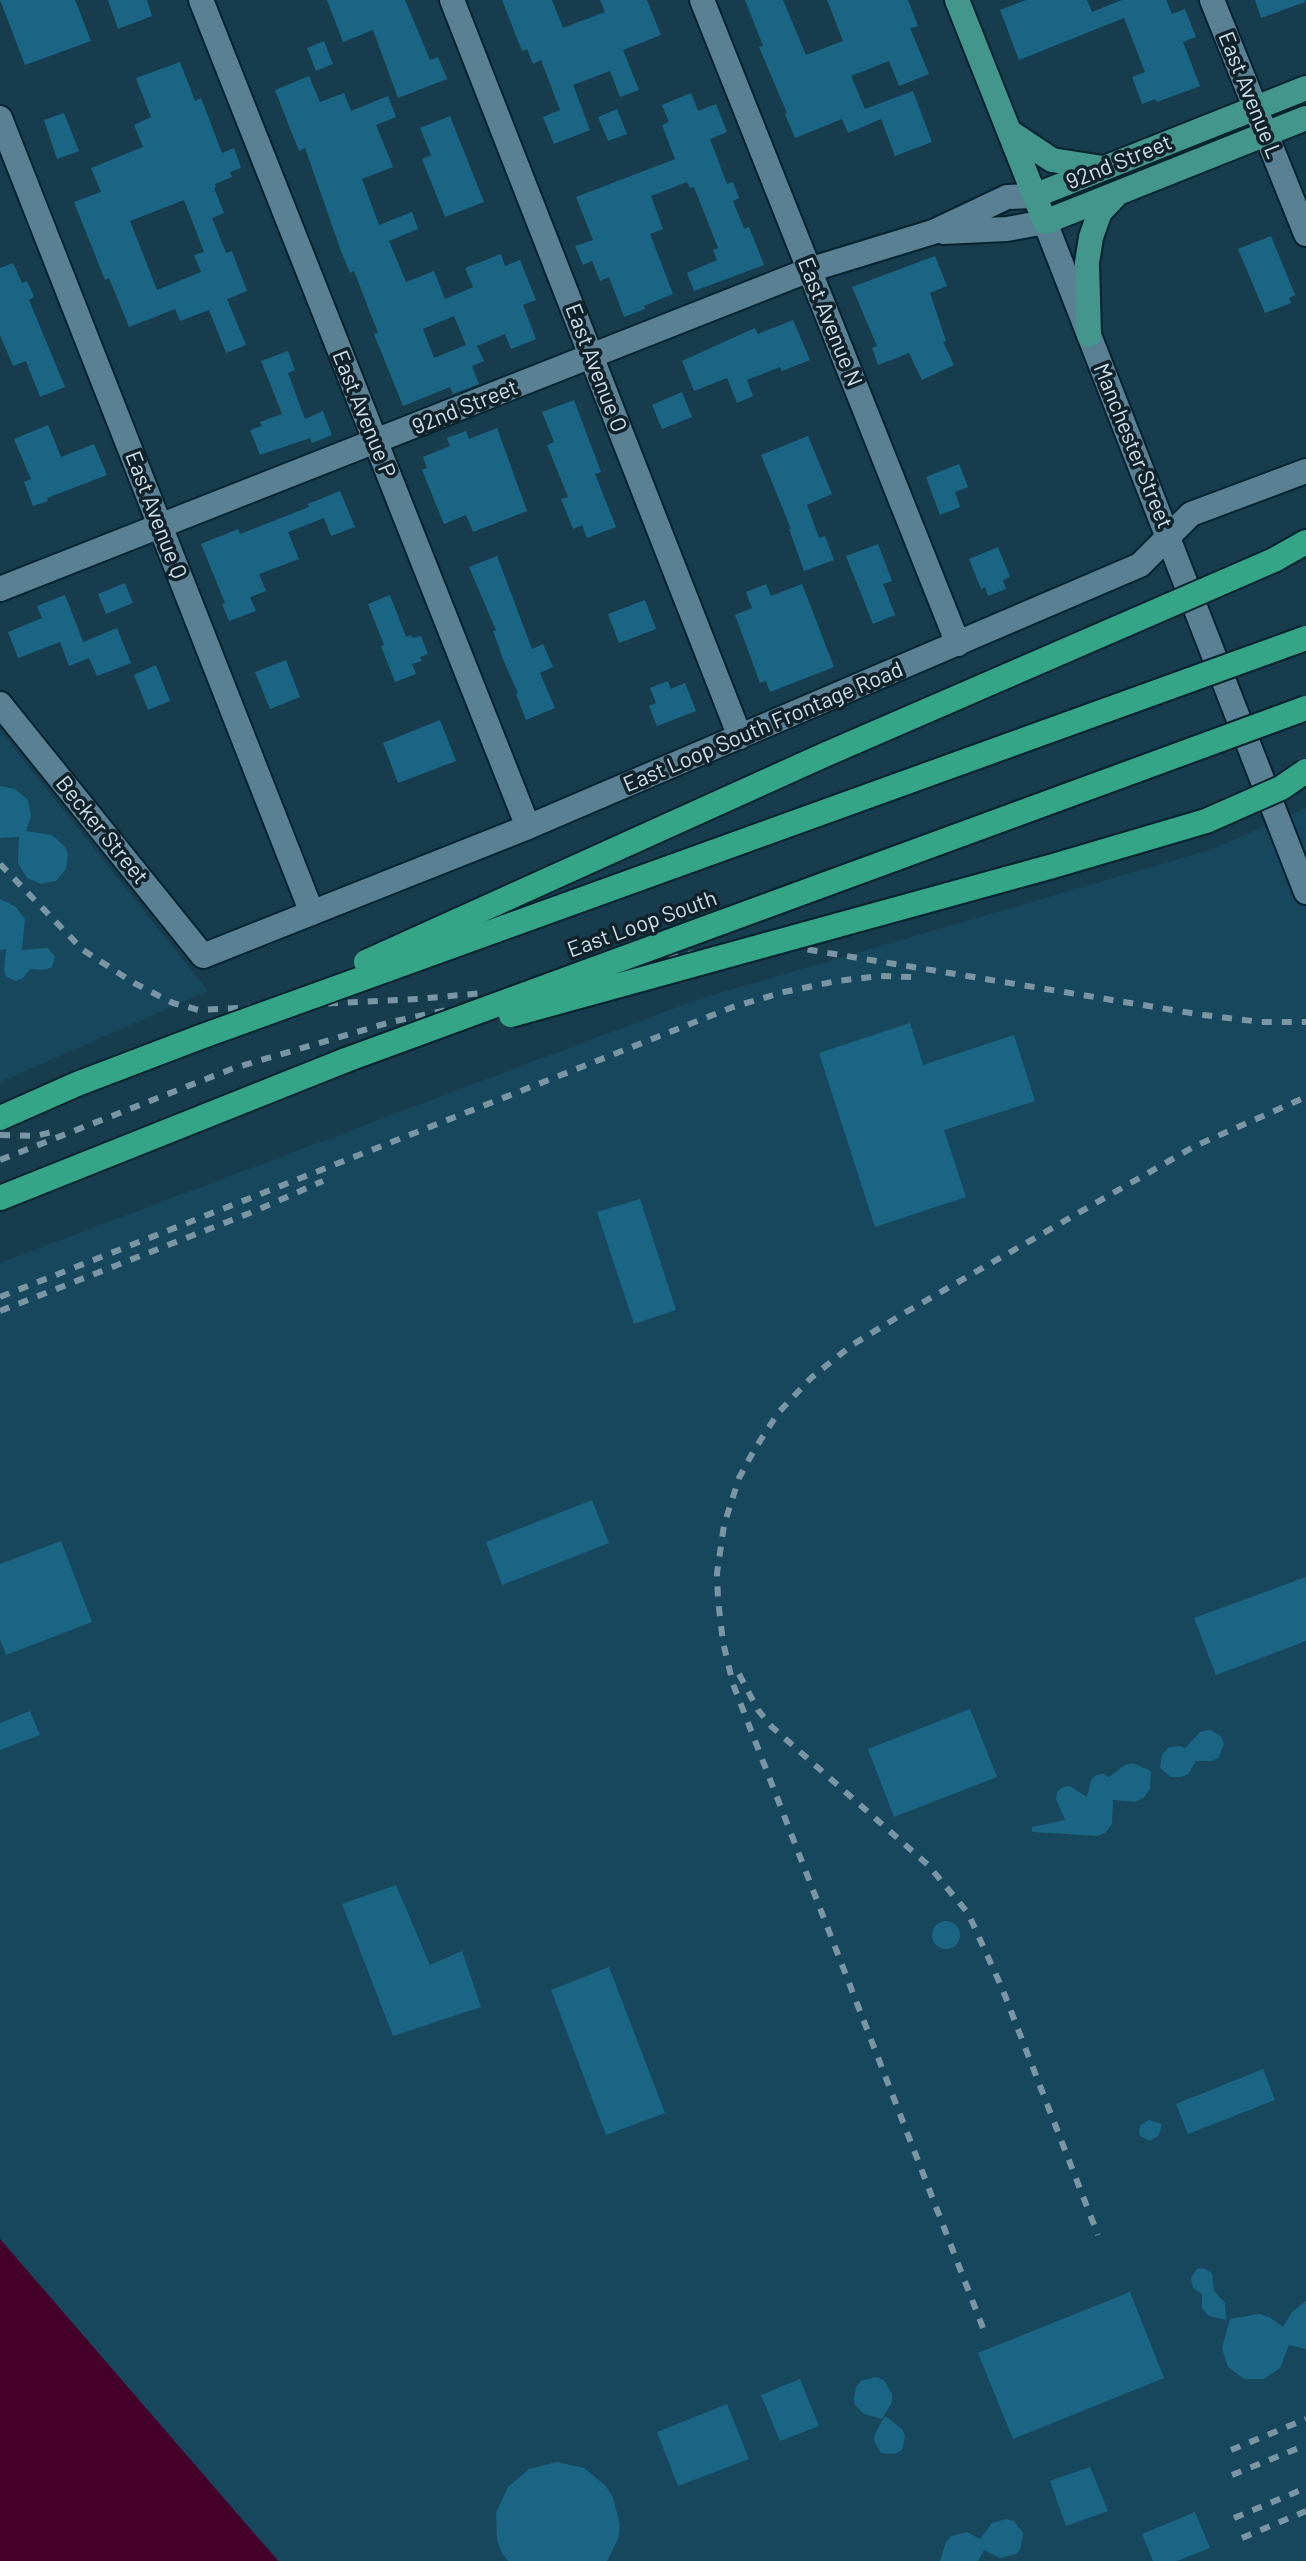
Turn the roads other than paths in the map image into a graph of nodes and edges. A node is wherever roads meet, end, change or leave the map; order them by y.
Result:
1 (201, 0) edge
2 (452, 0) edge
3 (702, 0) edge
4 (957, 0) edge
5 (1212, 0) edge
6 (1306, 88) edge
7 (1255, 107) junction
8 (0, 118) edge
9 (1306, 118) edge
10 (1010, 132) junction
11 (1266, 134) junction
12 (1105, 168) junction
13 (1118, 193) junction
14 (1034, 196) junction
15 (1045, 222) junction
16 (933, 232) junction
17 (1306, 234) edge
18 (809, 270) junction
19 (1089, 335) junction
20 (592, 357) junction
21 (375, 443) junction
22 (1306, 471) edge
23 (161, 527) junction
24 (1169, 537) junction
25 (1306, 542) edge
26 (0, 589) edge
27 (1306, 638) edge
28 (958, 644) junction
29 (0, 704) edge
30 (1306, 708) edge
31 (740, 737) junction
32 (1306, 771) edge
33 (528, 827) junction
34 (1306, 892) edge
35 (312, 913) junction
36 (203, 956) joint
37 (203, 1036) junction
38 (346, 1060) junction
39 (0, 1118) edge
40 (0, 1198) edge

1 - 21 street, East Avenue P
2 - 20 street, East Avenue O
3 - 18 street, East Avenue N
4 - 10 main road, Manchester Street
5 - 7 street, East Avenue L
6 - 7 main road, 92nd Street
7 - 11 street, East Avenue L
7 - 12 main road, 92nd Street
8 - 23 street, East Avenue Q
9 - 11 main road, 92nd Street
10 - 12 main road
10 - 14 main road, Manchester Street
11 - 13 main road, 92nd Street
11 - 17 street, East Avenue L
12 - 14 main road, 92nd Street
13 - 15 main road, 92nd Street
13 - 19 main road
14 - 15 main road, Manchester Street
14 - 16 street, 92nd Street
15 - 16 street, 92nd Street
15 - 19 street, Manchester Street
16 - 18 street, 92nd Street
18 - 20 street, 92nd Street
18 - 28 street, East Avenue N
19 - 24 street, Manchester Street
20 - 21 street, 92nd Street
20 - 31 street, East Avenue O
21 - 23 street, 92nd Street
21 - 33 street, East Avenue P
22 - 24 street, East Loop South Frontage Road
23 - 26 street, 92nd Street
23 - 35 street, East Avenue Q
24 - 28 street, East Loop South Frontage Road
24 - 34 street, Manchester Street
25 - 37 highway, bridge
27 - 37 highway, East Loop South, bridge
28 - 31 street, East Loop South Frontage Road
29 - 36 street, Becker Street
30 - 38 highway, East Loop South, bridge
31 - 33 street, East Loop South Frontage Road
32 - 38 highway, bridge
33 - 35 street, East Loop South Frontage Road
35 - 36 street, East Loop South Frontage Road
37 - 39 highway, East Loop South, bridge
38 - 40 highway, East Loop South

